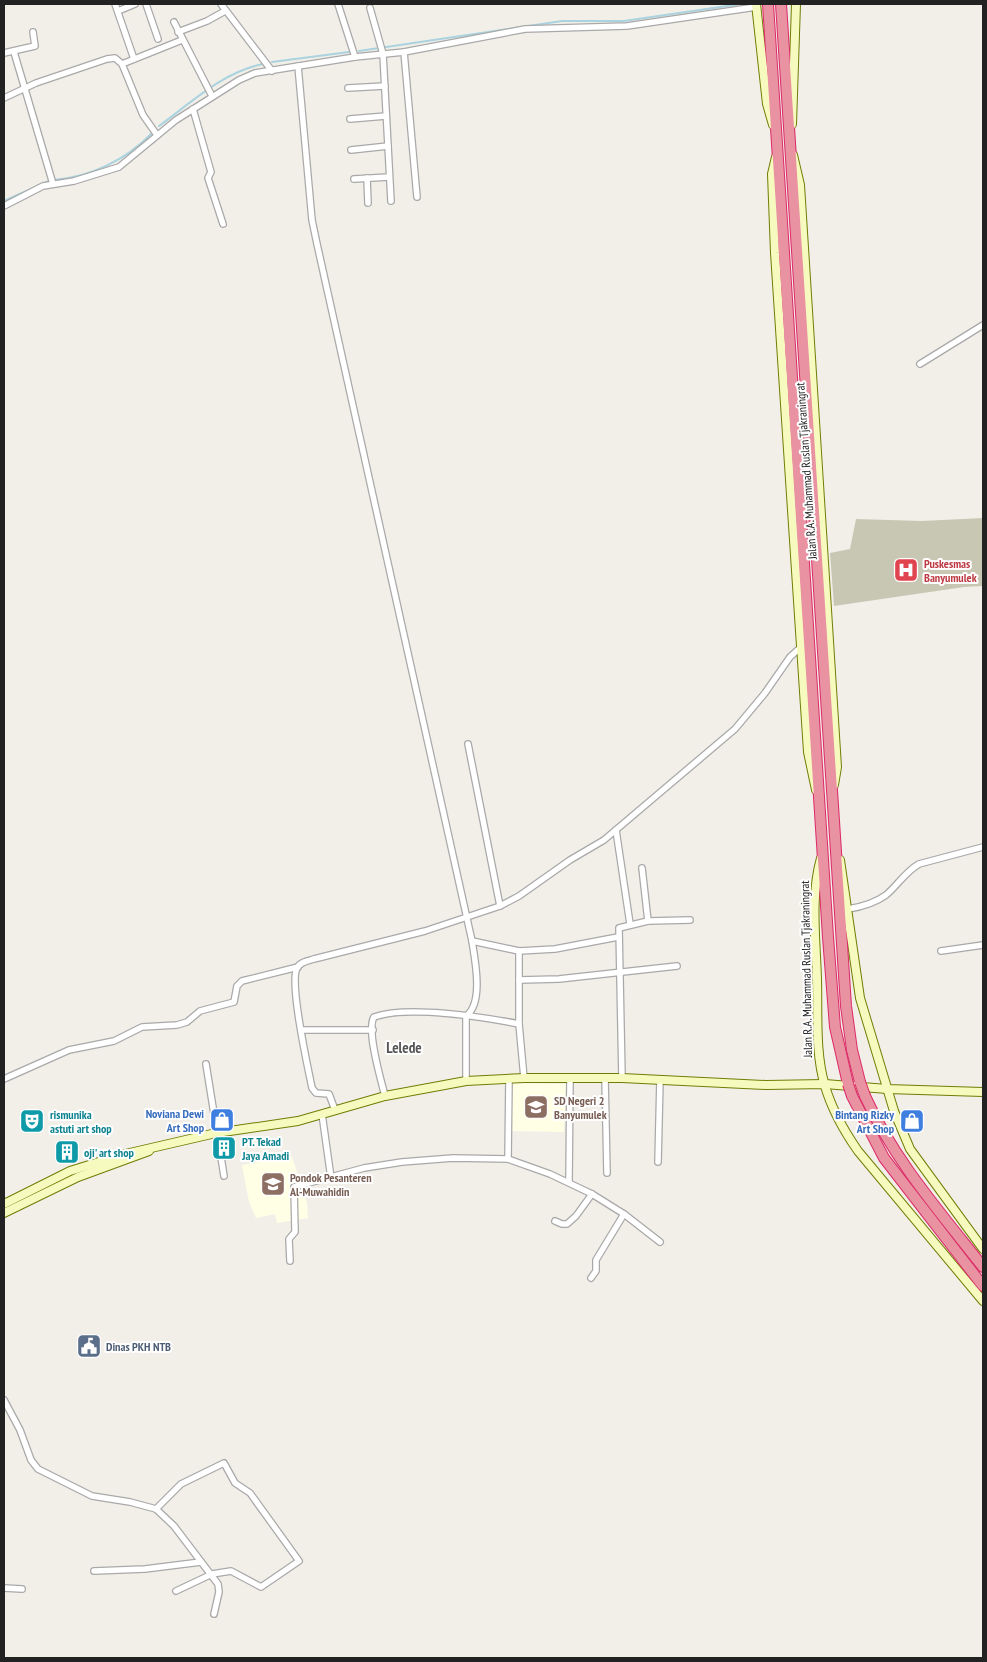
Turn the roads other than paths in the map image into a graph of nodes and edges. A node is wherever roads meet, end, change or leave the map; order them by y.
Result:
1 (115, 4) edge
2 (135, 4) edge
3 (146, 4) edge
4 (221, 4) edge
5 (338, 4) edge
6 (781, 4) edge
7 (796, 4) edge
8 (756, 5) edge
9 (768, 6) edge
10 (370, 8) dead end
11 (118, 11) junction
12 (226, 11) junction
13 (174, 22) dead end
14 (33, 32) dead end
15 (178, 32) junction
16 (158, 39) dead end
17 (182, 40) junction
18 (14, 52) junction
19 (404, 52) junction
20 (4, 53) edge
21 (383, 54) junction
22 (355, 57) junction
23 (134, 59) junction
24 (122, 64) junction
25 (298, 66) junction
26 (272, 71) junction
27 (385, 86) junction
28 (23, 88) junction
29 (348, 88) dead end
30 (211, 95) junction
31 (4, 98) edge
32 (193, 109) junction
33 (386, 116) junction
34 (350, 119) dead end
35 (789, 134) junction
36 (157, 135) junction
37 (776, 135) junction
38 (388, 146) junction
39 (351, 150) dead end
40 (778, 154) junction
41 (389, 177) junction
42 (367, 178) junction
43 (354, 179) dead end
44 (52, 181) junction
45 (417, 197) dead end
46 (390, 201) dead end
47 (368, 203) dead end
48 (4, 206) edge
49 (222, 224) dead end
50 (983, 325) edge
51 (920, 364) dead end
52 (801, 647) junction
53 (468, 744) dead end
54 (818, 795) junction
55 (616, 830) junction
56 (836, 847) junction
57 (983, 847) edge
58 (822, 853) junction
59 (642, 868) dead end
60 (500, 906) junction
61 (848, 909) junction
62 (466, 916) junction
63 (690, 920) dead end
64 (648, 921) junction
65 (630, 924) junction
66 (618, 937) junction
67 (472, 941) junction
68 (983, 945) edge
69 (519, 951) junction
70 (941, 951) dead end
71 (677, 966) dead end
72 (298, 968) junction
73 (619, 971) junction
74 (519, 980) junction
75 (466, 1016) junction
76 (519, 1024) junction
77 (301, 1030) junction
78 (372, 1030) junction
79 (206, 1064) dead end
80 (509, 1078) junction
81 (524, 1078) junction
82 (570, 1078) junction
83 (606, 1078) junction
84 (622, 1078) junction
85 (4, 1079) edge
86 (660, 1080) junction
87 (466, 1081) junction
88 (825, 1084) junction
89 (887, 1089) junction
90 (983, 1092) edge
91 (385, 1096) junction
92 (335, 1110) junction
93 (322, 1114) junction
94 (216, 1133) junction
95 (508, 1159) junction
96 (658, 1162) dead end
97 (83, 1170) junction
98 (607, 1173) dead end
99 (224, 1176) dead end
100 (331, 1178) junction
101 (569, 1182) junction
102 (592, 1194) junction
103 (4, 1204) edge
104 (4, 1213) edge
105 (624, 1214) junction
106 (555, 1221) dead end
107 (660, 1242) dead end
108 (982, 1247) edge
109 (290, 1261) dead end
110 (983, 1267) edge
111 (591, 1278) dead end
112 (983, 1286) edge
113 (983, 1302) edge
114 (4, 1400) edge
115 (156, 1509) junction
116 (201, 1562) junction
117 (94, 1571) dead end
118 (212, 1574) junction
119 (4, 1588) edge
120 (22, 1589) dead end
121 (176, 1590) dead end
122 (214, 1614) dead end

1 - 11 street
2 - 11 street
3 - 16 street
4 - 12 street
5 - 22 street
6 - 35 highway, Jalan R.A. Muhammad Ruslan Tjakraningrat
7 - 35 street, Jalan R.A. Muhammad Ruslan Tjakraningrat
8 - 19 street
8 - 37 street, Jalan R.A. Muhammad Ruslan Tjakraningrat
9 - 37 highway, Jalan R.A. Muhammad Ruslan Tjakraningrat
10 - 21 street
11 - 23 street
12 - 15 street
12 - 26 street
13 - 15 street
14 - 18 street
15 - 17 street
17 - 23 street
17 - 30 street
18 - 20 street
18 - 28 street
19 - 21 street
19 - 45 street
21 - 22 street
21 - 27 street
22 - 25 street
23 - 24 street
24 - 28 street
24 - 36 street
25 - 26 street
25 - 62 street
26 - 30 street
27 - 29 street
27 - 33 street
28 - 31 street
28 - 44 street
30 - 32 street
32 - 36 street
32 - 49 street
33 - 34 street
33 - 38 street
35 - 56 highway, Jalan R.A. Muhammad Ruslan Tjakraningrat
36 - 44 street
37 - 40 highway, Jalan R.A. Muhammad Ruslan Tjakraningrat
38 - 39 street
38 - 41 street
40 - 52 street, Jalan R.A. Muhammad Ruslan Tjakraningrat
40 - 54 highway, Jalan R.A. Muhammad Ruslan Tjakraningrat
41 - 42 street
41 - 46 street
42 - 43 street
42 - 47 street
44 - 48 street
50 - 51 street
52 - 54 street, Jalan R.A. Muhammad Ruslan Tjakraningrat
52 - 55 street
53 - 60 street
54 - 58 highway, Jalan R.A. Muhammad Ruslan Tjakraningrat
55 - 60 street
55 - 65 street
56 - 61 street, Jalan R.A. Muhammad Ruslan Tjakraningrat
56 - 110 highway, Jalan R.A. Muhammad Ruslan Tjakraningrat, bridge
57 - 61 street
58 - 88 street, Jalan R.A. Muhammad Ruslan Tjakraningrat
58 - 112 highway, Jalan R.A. Muhammad Ruslan Tjakraningrat, bridge
59 - 64 street
60 - 62 street
61 - 89 street, Jalan R.A. Muhammad Ruslan Tjakraningrat
62 - 67 street
62 - 72 street
63 - 64 street
64 - 65 street
65 - 66 street
66 - 69 street
66 - 73 street
67 - 69 street
67 - 75 street
68 - 70 street
69 - 74 street
71 - 73 street
72 - 77 street
72 - 85 street
73 - 74 street
73 - 84 street
74 - 76 street
75 - 76 street
75 - 78 street
75 - 87 street
76 - 81 street
77 - 78 street
77 - 92 street
78 - 91 street
79 - 94 street
80 - 81 street
80 - 87 street
80 - 95 street
81 - 82 street
82 - 83 street
82 - 101 street
83 - 84 street
83 - 98 street
84 - 86 street
86 - 88 street
86 - 96 street
87 - 91 street
88 - 89 street
88 - 113 street, Jalan R.A. Muhammad Ruslan Tjakraningrat
89 - 90 street
89 - 108 street, Jalan R.A. Muhammad Ruslan Tjakraningrat
91 - 92 street
92 - 93 street
93 - 94 street
93 - 100 street
94 - 97 street
94 - 99 street
95 - 100 street
95 - 101 street
97 - 103 street
97 - 104 street
100 - 109 street
101 - 102 street
102 - 105 street
102 - 106 street
105 - 107 street
105 - 111 street
114 - 115 street
115 - 116 street
115 - 118 street
116 - 117 street
116 - 118 street
118 - 121 street
118 - 122 street
119 - 120 street

